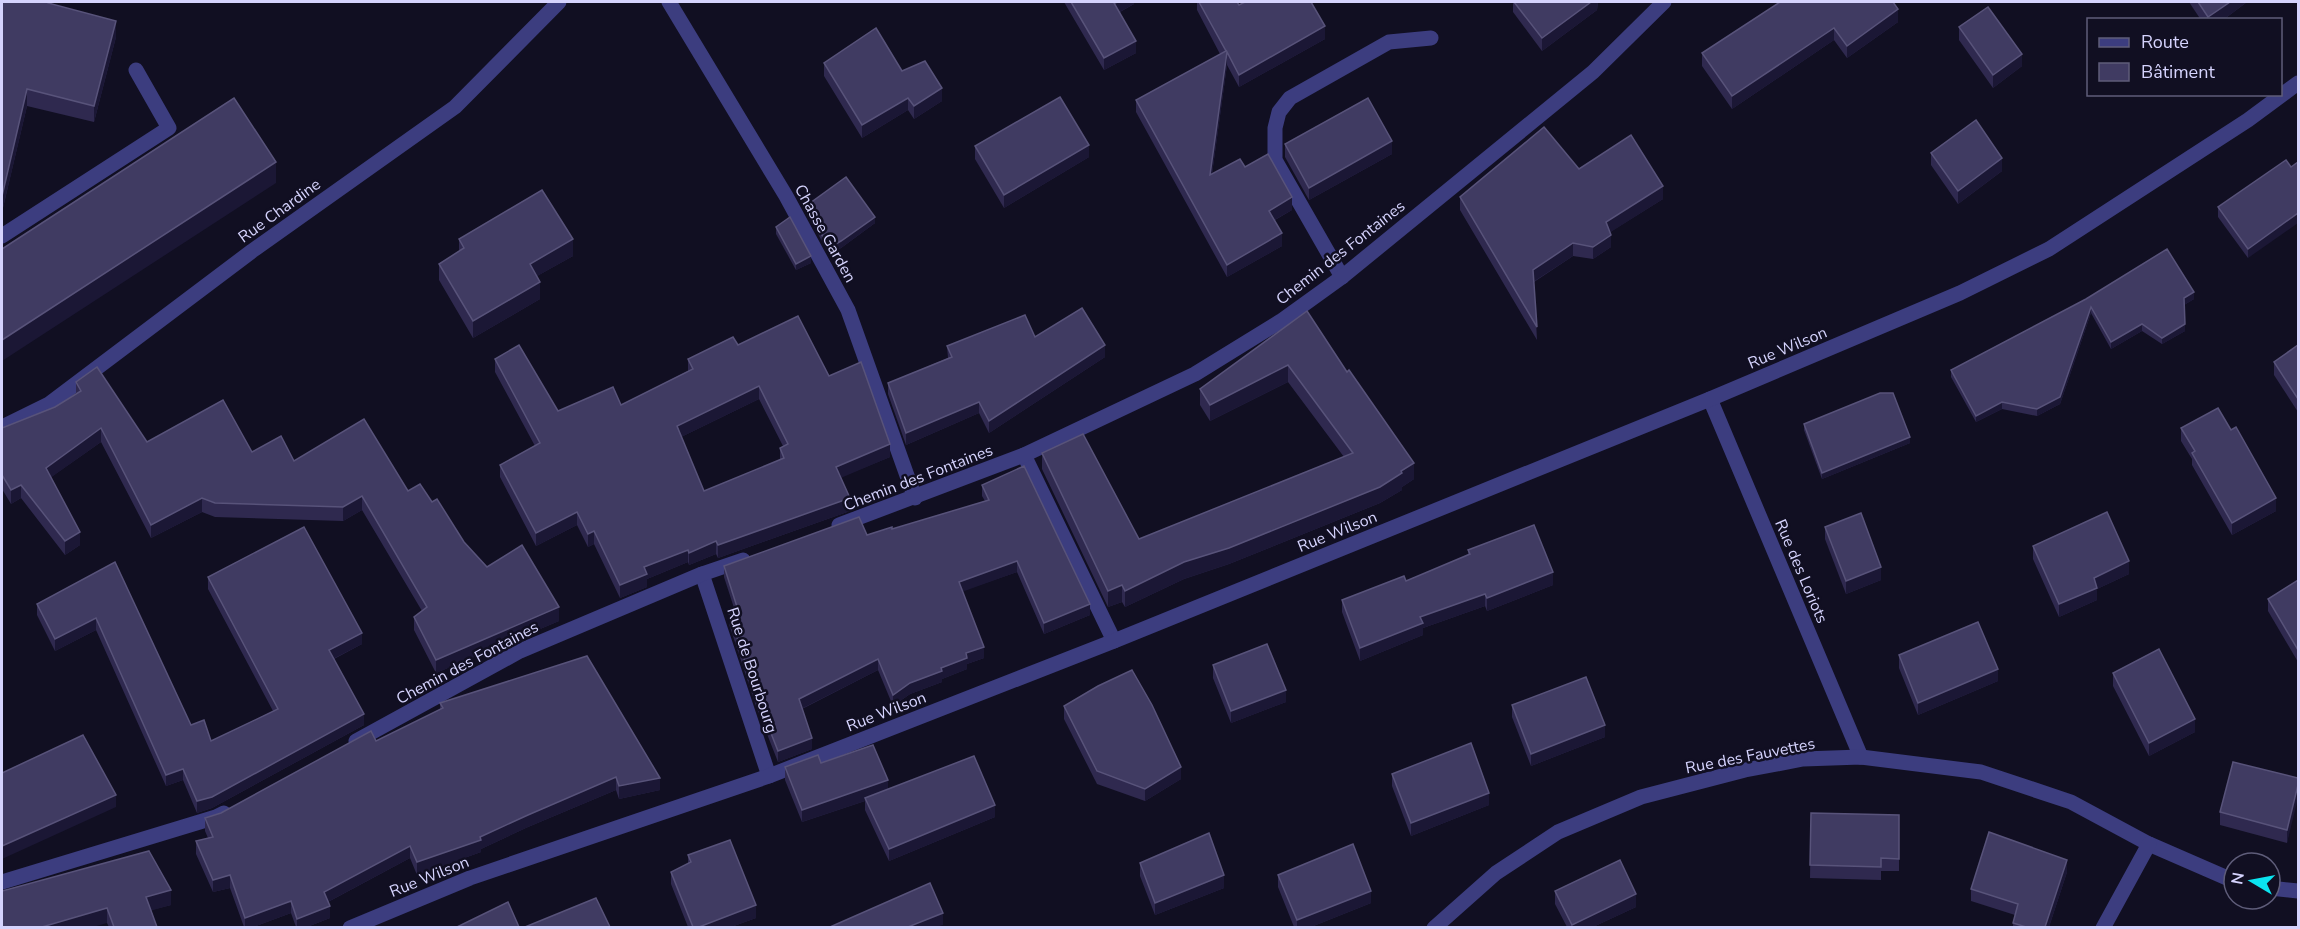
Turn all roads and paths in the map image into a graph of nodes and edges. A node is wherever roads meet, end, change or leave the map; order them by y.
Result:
1 (560, 2) edge
2 (669, 2) edge
3 (1664, 2) edge
4 (1431, 38) dead end
5 (136, 70) dead end
6 (2298, 83) edge
7 (2282, 95) edge
8 (2280, 96) edge
9 (2, 236) edge
10 (1342, 277) junction
11 (1710, 399) junction
12 (2, 427) edge
13 (1024, 455) junction
14 (915, 498) junction
15 (825, 530) edge
16 (758, 554) edge
17 (702, 574) junction
18 (1114, 641) junction
19 (342, 748) edge
20 (1861, 757) junction
21 (770, 776) junction
22 (237, 806) edge
23 (2149, 844) junction
24 (2222, 876) edge
25 (2, 882) edge
26 (2282, 889) edge
27 (2298, 891) edge
28 (350, 927) edge
29 (1434, 927) edge
30 (2103, 927) edge

1 - 12 street, Rue Chardine
2 - 14 street, Chasse Garden
3 - 10 street, Chemin des Fontaines
4 - 10 street
5 - 9 street
6 - 7 street, Rue Wilson
8 - 11 street, Rue Wilson
10 - 13 street, Chemin des Fontaines
11 - 18 street, Rue Wilson
11 - 20 street, Rue des Loriots
13 - 14 street, Chemin des Fontaines
13 - 18 street
14 - 15 street, Chemin des Fontaines
16 - 17 street, Chemin des Fontaines
17 - 19 street, Chemin des Fontaines
17 - 21 street, Rue de Bourbourg
18 - 21 street, Rue Wilson
20 - 23 street, Rue des Fauvettes
20 - 29 street, Rue des Fauvettes
21 - 28 street, Rue Wilson
22 - 25 street
23 - 24 street, Rue des Fauvettes
23 - 30 street
26 - 27 street

